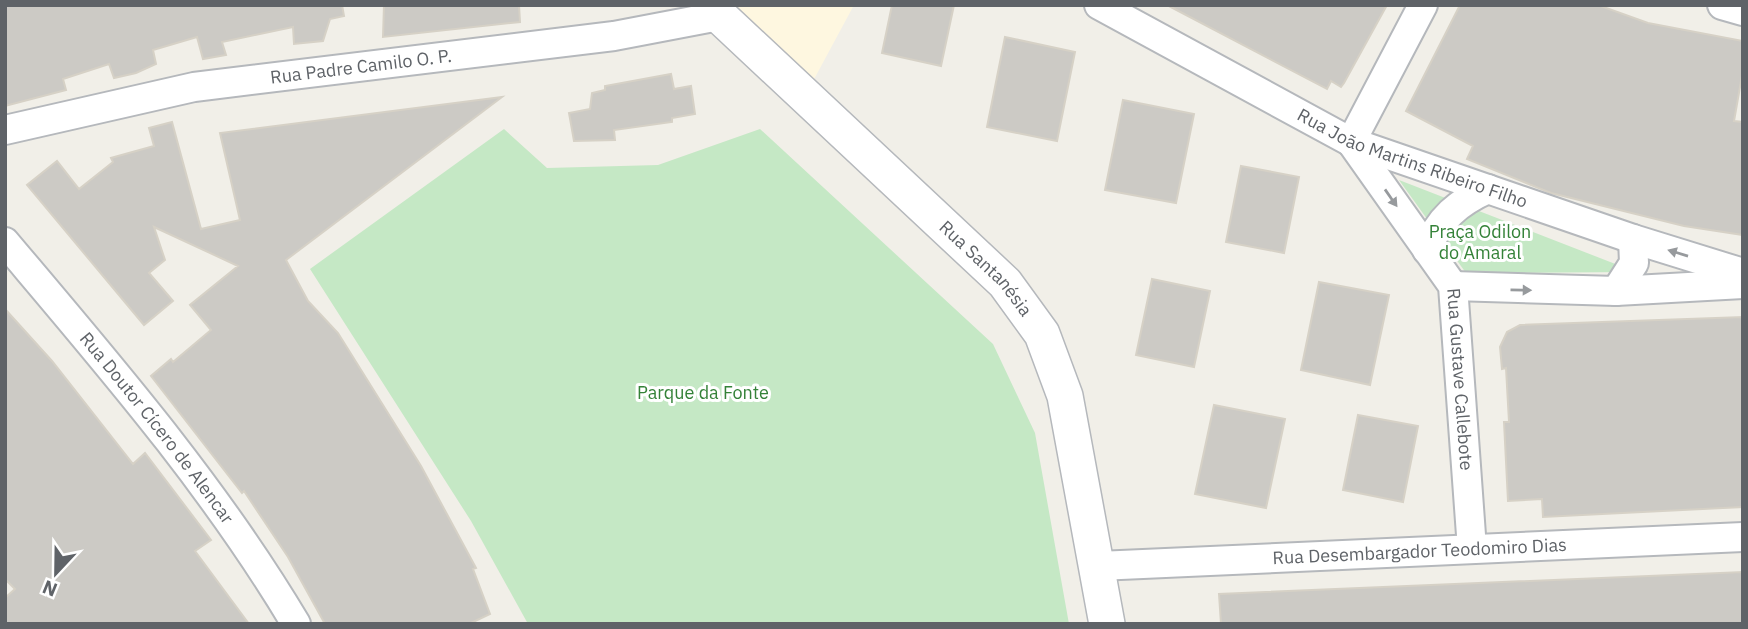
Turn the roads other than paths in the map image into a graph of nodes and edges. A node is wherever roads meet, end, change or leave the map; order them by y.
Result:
1 (1099, 5) edge
2 (1423, 5) edge
3 (1722, 5) edge
4 (714, 11) edge
5 (1743, 11) edge
6 (5, 130) edge
7 (1351, 142) junction
8 (1488, 189) junction
9 (1633, 239) junction
10 (5, 242) edge
11 (1427, 250) junction
12 (1743, 273) edge
13 (1743, 284) edge
14 (1453, 286) junction
15 (1616, 291) junction
16 (1743, 537) edge
17 (1472, 549) junction
18 (1098, 566) junction
19 (296, 624) edge
20 (1107, 624) edge

1 - 7 street, Rua João Martins Ribeiro Filho
2 - 7 street
3 - 5 street
4 - 6 street, Rua Padre Camilo O. P.
4 - 18 street, Rua Santanésia
7 - 8 street, Rua João Martins Ribeiro Filho
7 -> 11 street, Rua Gustave Callebote
8 - 9 street, Rua João Martins Ribeiro Filho
8 - 11 street
12 -> 9 street, Rua João Martins Ribeiro Filho
9 - 15 street
10 - 19 street, Rua Doutor Cícero de Alencar
11 - 14 street, Rua Gustave Callebote
13 - 15 street
14 -> 15 street
14 - 17 street, Rua Gustave Callebote
16 - 17 street, Rua Desembargador Teodomiro Dias
17 - 18 street, Rua Desembargador Teodomiro Dias
18 - 20 street, Rua Santanésia

